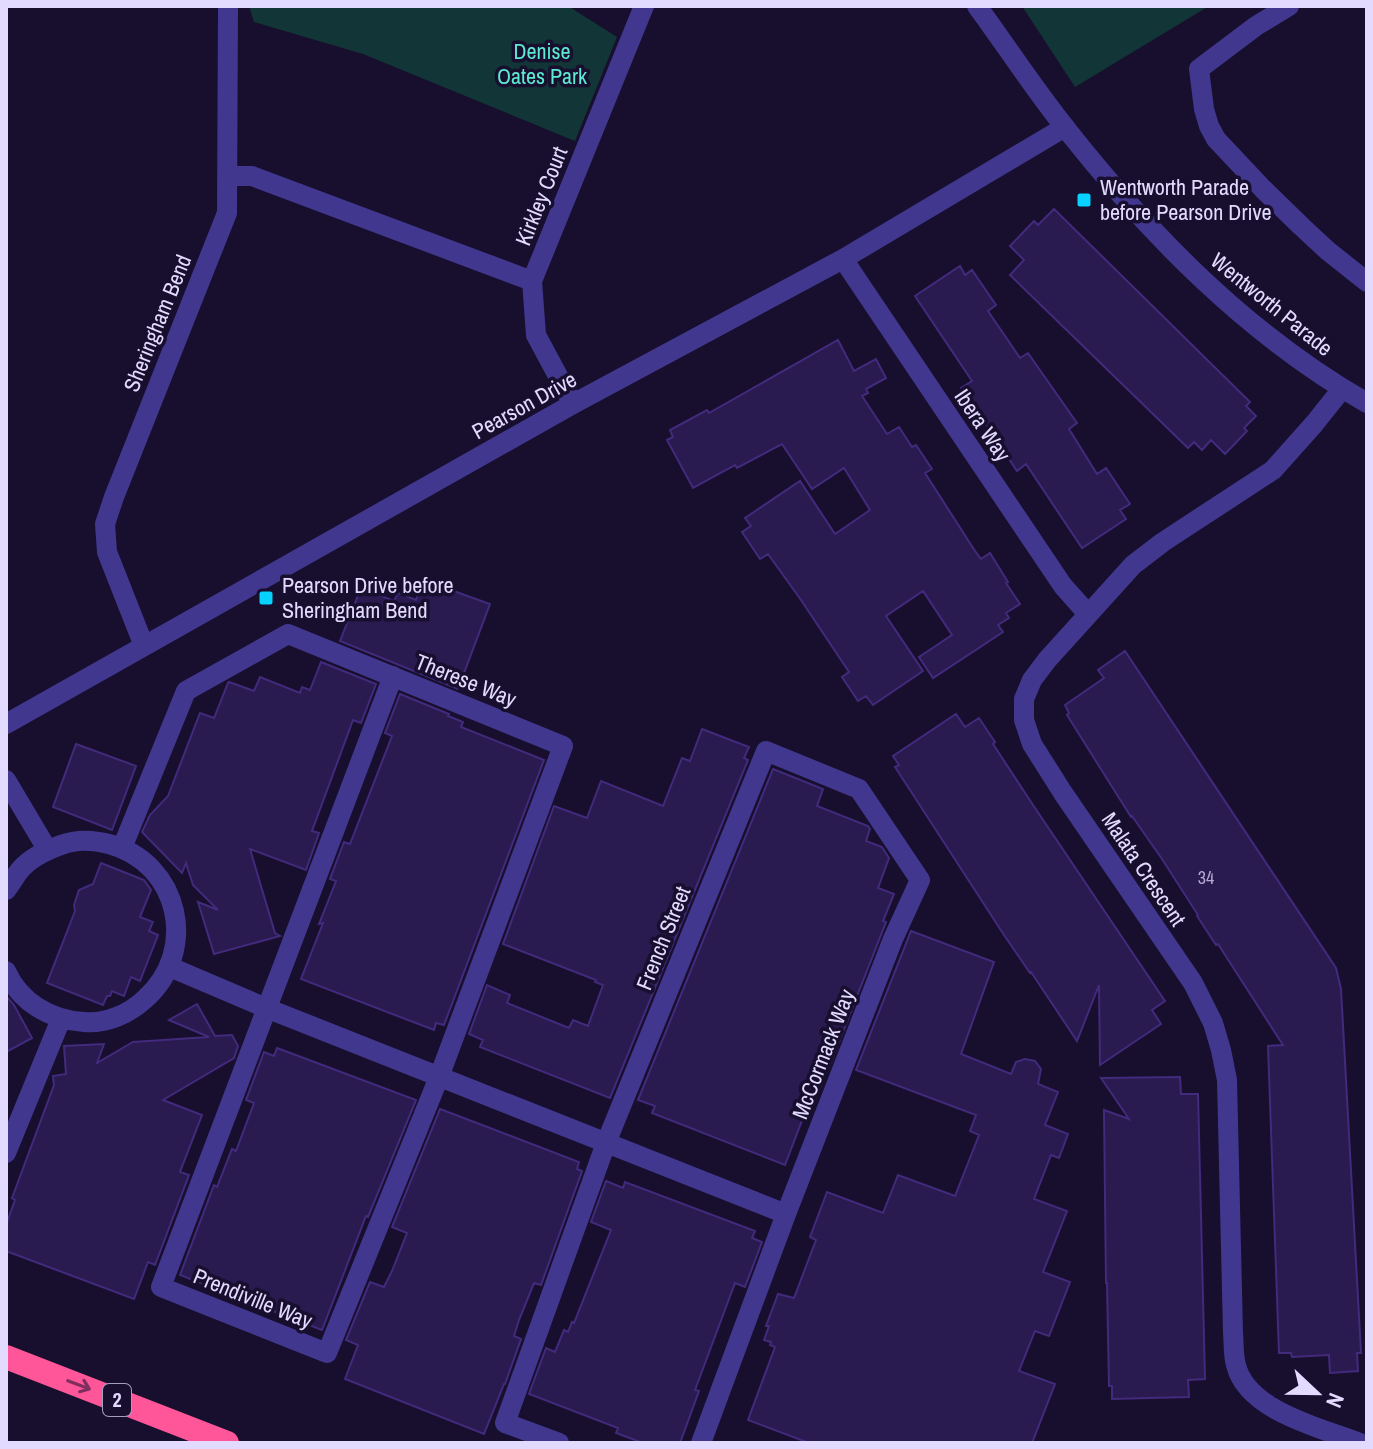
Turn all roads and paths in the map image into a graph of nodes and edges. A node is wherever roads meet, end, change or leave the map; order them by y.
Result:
1 (228, 6) edge
2 (644, 6) edge
3 (977, 6) edge
4 (1289, 6) edge
5 (1065, 127) junction
6 (227, 176) junction
7 (843, 259) junction
8 (532, 281) junction
9 (1367, 282) edge
10 (1342, 389) junction
11 (1367, 403) edge
12 (573, 404) junction
13 (1088, 614) junction
14 (144, 646) junction
15 (393, 676) junction
16 (6, 724) edge
17 (766, 751) joint
18 (6, 780) edge
19 (122, 848) junction
20 (47, 849) junction
21 (6, 890) edge
22 (170, 967) junction
23 (6, 971) edge
24 (266, 1008) junction
25 (61, 1019) junction
26 (439, 1077) junction
27 (606, 1143) junction
28 (6, 1153) edge
29 (786, 1214) junction
30 (6, 1357) edge
31 (227, 1443) edge
32 (559, 1443) edge
33 (701, 1443) edge
34 (1360, 1443) edge

1 - 6 street, Sheringham Bend
2 - 8 street, Kirkley Court
3 - 5 street, Wentworth Parade
4 - 9 street
5 - 7 street, Pearson Drive
5 - 10 street, Wentworth Parade
6 - 8 street
6 - 14 street, Sheringham Bend
7 - 12 street, Pearson Drive
7 - 13 street, Ibera Way
8 - 12 street, Kirkley Court
10 - 11 street, Wentworth Parade
10 - 13 street, Malata Crescent
12 - 14 street, Pearson Drive
13 - 34 street, Malata Crescent
14 - 16 street, Pearson Drive
15 - 19 street, Therese Way
15 - 24 street
15 - 26 street, Therese Way
17 - 27 street, French Street
17 - 29 street, McCormack Way
18 - 20 street
19 - 20 street
19 - 22 street
20 - 21 street
22 - 24 street
22 - 25 street
23 - 25 street
24 - 26 street
24 - 26 street, Prendiville Way
25 - 28 street
26 - 27 street
27 - 29 street
27 - 32 street
29 - 33 street, McCormack Way
30 -> 31 highway, 2

